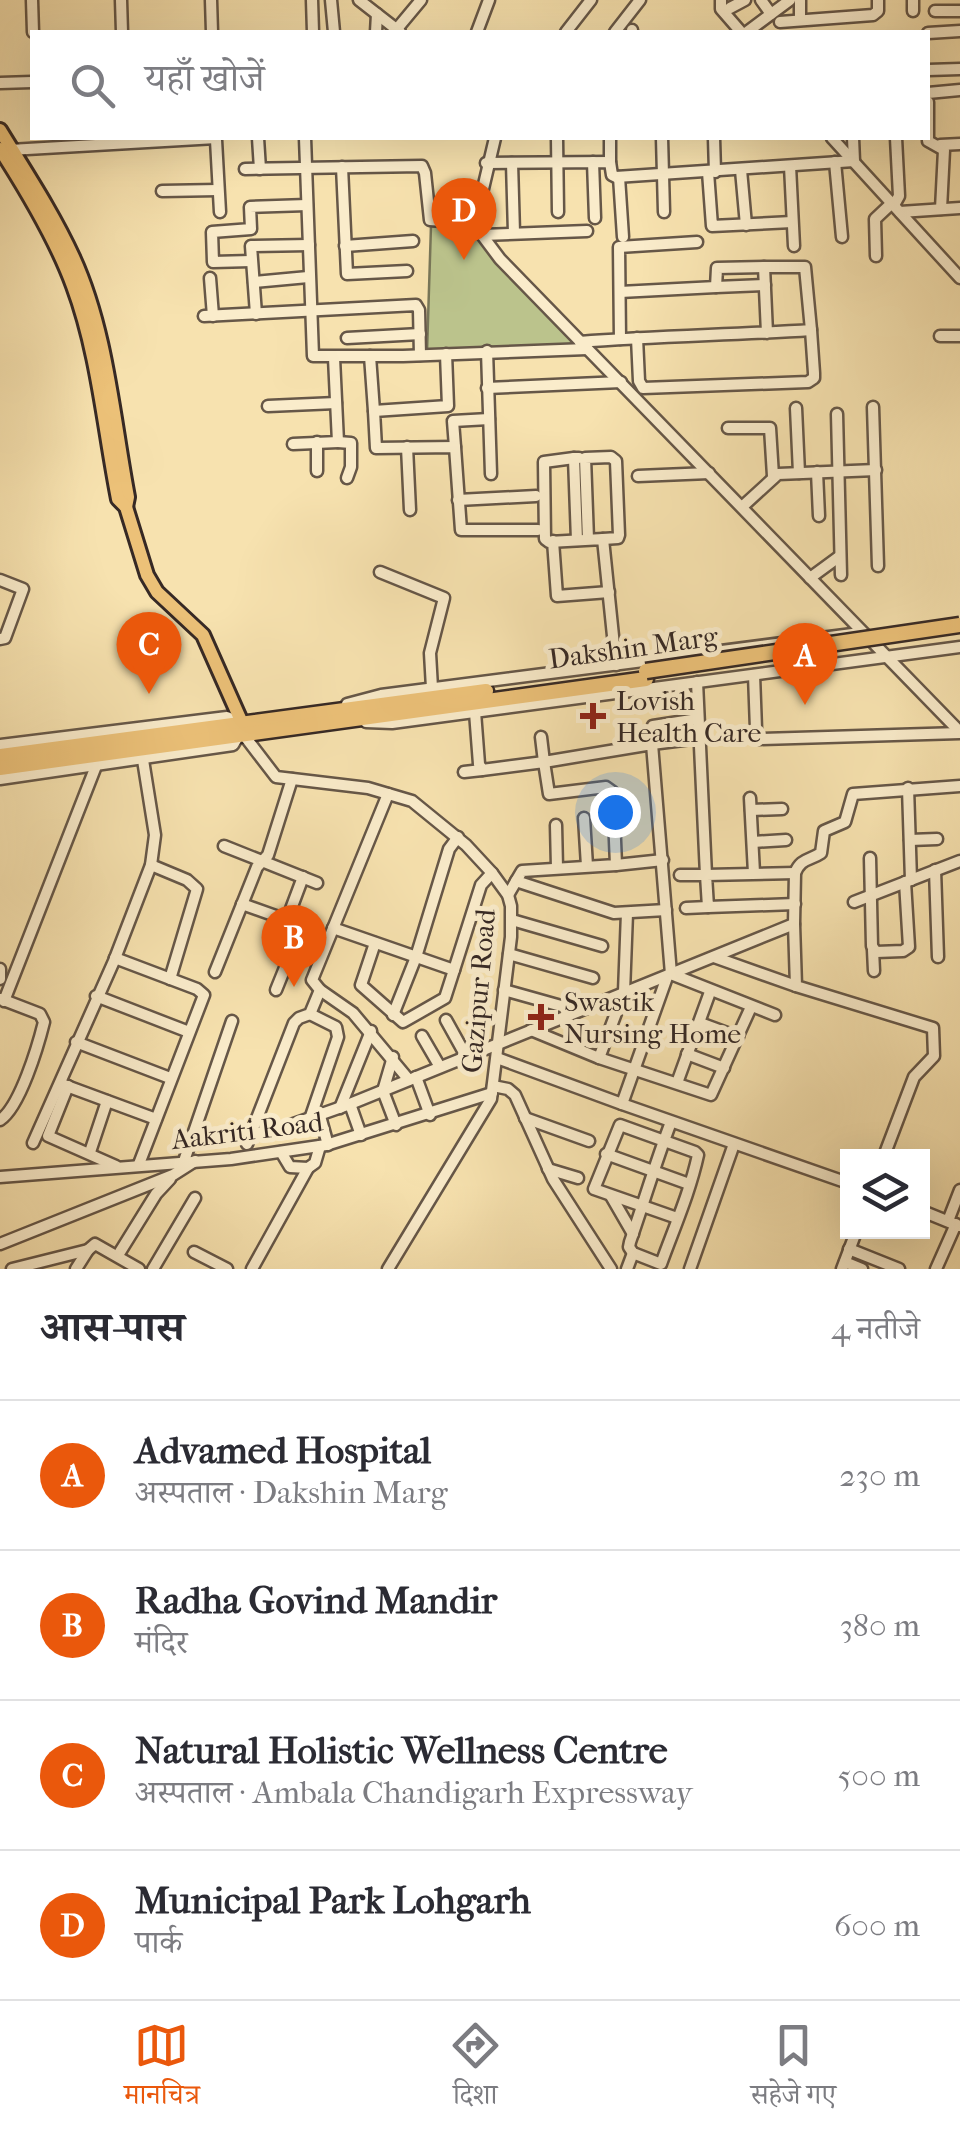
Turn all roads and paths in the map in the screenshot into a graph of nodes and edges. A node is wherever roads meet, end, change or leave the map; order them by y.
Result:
1 (32, 0) edge
2 (122, 0) edge
3 (211, 0) edge
4 (312, 0) edge
5 (331, 0) edge
6 (359, 0) edge
7 (421, 0) edge
8 (591, 0) edge
9 (640, 0) edge
10 (706, 0) edge
11 (745, 0) edge
12 (762, 0) edge
13 (790, 0) edge
14 (800, 0) edge
15 (836, 0) edge
16 (878, 0) edge
17 (486, 2) edge
18 (726, 3) edge
19 (960, 10) edge
20 (935, 11) dead end
21 (377, 14) junction
22 (836, 15) junction
23 (800, 17) dead end
24 (776, 18) junction
25 (33, 30) edge
26 (122, 30) edge
27 (212, 30) edge
28 (313, 30) edge
29 (334, 30) edge
30 (376, 30) edge
31 (397, 30) edge
32 (399, 30) edge
33 (478, 30) edge
34 (568, 30) edge
35 (617, 30) edge
36 (743, 30) edge
37 (749, 30) edge
38 (960, 31) edge
39 (930, 33) edge
40 (960, 69) edge
41 (930, 70) edge
42 (30, 82) edge
43 (0, 83) edge
44 (960, 90) edge
45 (930, 92) edge
46 (0, 130) edge
47 (200, 140) edge
48 (216, 140) edge
49 (258, 140) edge
50 (305, 140) edge
51 (494, 140) edge
52 (557, 140) edge
53 (610, 140) edge
54 (662, 140) edge
55 (714, 140) edge
56 (834, 140) edge
57 (853, 140) edge
58 (896, 140) edge
59 (928, 140) edge
60 (960, 144) edge
61 (940, 145) junction
62 (4, 152) edge
63 (854, 161) junction
64 (558, 162) junction
65 (593, 162) junction
66 (610, 162) junction
67 (835, 162) junction
68 (486, 163) junction
69 (512, 163) junction
70 (790, 166) junction
71 (305, 167) junction
72 (342, 167) junction
73 (260, 169) junction
74 (246, 170) dead end
75 (742, 170) junction
76 (712, 172) junction
77 (662, 175) junction
78 (619, 177) junction
79 (218, 190) junction
80 (162, 191) dead end
81 (307, 205) junction
82 (895, 207) junction
83 (960, 208) edge
84 (941, 209) junction
85 (220, 212) dead end
86 (558, 212) dead end
87 (664, 212) dead end
88 (595, 218) dead end
89 (792, 222) junction
90 (746, 225) junction
91 (480, 229) junction
92 (587, 231) dead end
93 (514, 233) junction
94 (623, 236) dead end
95 (842, 237) dead end
96 (414, 241) dead end
97 (697, 242) dead end
98 (309, 245) junction
99 (346, 246) junction
100 (794, 246) dead end
101 (876, 256) dead end
102 (251, 261) junction
103 (764, 267) junction
104 (407, 271) dead end
105 (308, 277) junction
106 (210, 278) dead end
107 (960, 278) edge
108 (254, 282) junction
109 (765, 285) junction
110 (716, 287) junction
111 (620, 292) junction
112 (310, 311) junction
113 (256, 314) junction
114 (811, 330) junction
115 (767, 333) junction
116 (420, 334) junction
117 (940, 336) dead end
118 (960, 336) edge
119 (347, 338) dead end
120 (637, 338) junction
121 (620, 339) junction
122 (584, 346) junction
123 (487, 352) junction
124 (446, 354) junction
125 (420, 355) junction
126 (370, 356) junction
127 (334, 358) junction
128 (621, 382) junction
129 (487, 388) junction
130 (336, 403) junction
131 (268, 406) dead end
132 (873, 407) dead end
133 (796, 408) dead end
134 (374, 410) junction
135 (838, 414) dead end
136 (489, 419) junction
137 (728, 428) dead end
138 (317, 442) junction
139 (338, 442) junction
140 (376, 442) junction
141 (351, 443) junction
142 (293, 444) dead end
143 (408, 447) junction
144 (455, 447) junction
145 (579, 458) junction
146 (876, 470) junction
147 (316, 472) dead end
148 (817, 472) junction
149 (840, 472) junction
150 (709, 473) junction
151 (799, 473) junction
152 (491, 474) dead end
153 (638, 476) dead end
154 (773, 476) junction
155 (346, 478) dead end
156 (536, 496) dead end
157 (458, 500) junction
158 (743, 506) junction
159 (410, 510) dead end
160 (819, 516) dead end
161 (538, 530) dead end
162 (582, 539) junction
163 (604, 539) junction
164 (553, 541) junction
165 (840, 556) junction
166 (878, 566) dead end
167 (380, 572) dead end
168 (841, 576) dead end
169 (810, 578) junction
170 (0, 580) edge
171 (609, 592) junction
172 (960, 622) edge
173 (863, 632) junction
174 (960, 633) edge
175 (0, 639) edge
176 (960, 646) edge
177 (885, 658) junction
178 (616, 666) junction
179 (646, 675) junction
180 (754, 675) junction
181 (697, 682) junction
182 (432, 688) junction
183 (475, 712) junction
184 (312, 713) junction
185 (698, 720) junction
186 (332, 722) junction
187 (241, 731) junction
188 (960, 732) edge
189 (542, 737) dead end
190 (699, 738) junction
191 (652, 744) junction
192 (0, 745) edge
193 (0, 756) edge
194 (142, 760) junction
195 (544, 762) junction
196 (96, 766) junction
197 (0, 768) edge
198 (482, 770) junction
199 (464, 772) dead end
200 (0, 779) edge
201 (292, 779) junction
202 (960, 786) edge
203 (908, 788) junction
204 (388, 794) junction
205 (549, 794) junction
206 (536, 796) dead end
207 (782, 809) dead end
208 (584, 818) dead end
209 (556, 826) dead end
210 (458, 838) junction
211 (937, 839) dead end
212 (786, 840) dead end
213 (910, 840) junction
214 (753, 842) junction
215 (224, 846) dead end
216 (870, 858) dead end
217 (663, 860) junction
218 (262, 861) junction
219 (960, 861) edge
220 (151, 864) junction
221 (616, 865) junction
222 (587, 866) junction
223 (557, 868) junction
224 (935, 870) junction
225 (492, 873) junction
226 (795, 873) junction
227 (754, 874) junction
228 (706, 875) junction
229 (680, 876) dead end
230 (304, 877) junction
231 (516, 881) junction
232 (908, 881) junction
233 (317, 883) dead end
234 (508, 895) junction
235 (871, 896) junction
236 (854, 902) dead end
237 (242, 904) junction
238 (795, 904) junction
239 (708, 907) junction
240 (686, 908) dead end
241 (666, 910) junction
242 (627, 914) junction
243 (287, 920) junction
244 (512, 920) junction
245 (794, 924) junction
246 (333, 928) junction
247 (375, 943) junction
248 (602, 946) dead end
249 (292, 948) junction
250 (873, 950) junction
251 (509, 954) junction
252 (312, 955) dead end
253 (416, 957) junction
254 (714, 957) junction
255 (116, 958) junction
256 (938, 958) dead end
257 (0, 969) edge
258 (454, 970) junction
259 (874, 971) dead end
260 (215, 972) dead end
261 (669, 975) junction
262 (0, 978) edge
263 (170, 978) junction
264 (593, 978) dead end
265 (796, 986) junction
266 (276, 990) dead end
267 (320, 990) junction
268 (504, 990) junction
269 (624, 992) junction
270 (710, 992) junction
271 (96, 996) junction
272 (2, 1000) edge
273 (750, 1007) junction
274 (579, 1011) junction
275 (310, 1014) junction
276 (392, 1014) junction
277 (775, 1015) dead end
278 (446, 1020) dead end
279 (232, 1021) dead end
280 (700, 1023) junction
281 (530, 1030) junction
282 (371, 1031) junction
283 (188, 1032) junction
284 (422, 1036) dead end
285 (738, 1036) junction
286 (76, 1042) junction
287 (499, 1042) junction
288 (687, 1054) junction
289 (466, 1056) junction
290 (393, 1057) junction
291 (496, 1058) junction
292 (600, 1058) junction
293 (440, 1067) junction
294 (724, 1068) junction
295 (634, 1070) junction
296 (170, 1078) junction
297 (413, 1078) junction
298 (677, 1083) junction
299 (63, 1084) junction
300 (383, 1090) junction
301 (492, 1090) junction
302 (107, 1101) junction
303 (622, 1104) junction
304 (345, 1106) junction
305 (430, 1115) junction
306 (316, 1117) junction
307 (525, 1118) junction
308 (156, 1119) junction
309 (0, 1120) edge
310 (671, 1122) junction
311 (396, 1125) junction
312 (253, 1132) junction
313 (361, 1135) junction
314 (590, 1141) dead end
315 (663, 1141) junction
316 (33, 1143) dead end
317 (247, 1144) dead end
318 (734, 1144) junction
319 (324, 1145) junction
320 (887, 1149) edge
321 (90, 1152) junction
322 (281, 1152) junction
323 (606, 1154) junction
324 (190, 1161) junction
325 (139, 1164) junction
326 (116, 1166) junction
327 (308, 1168) junction
328 (548, 1168) junction
329 (653, 1172) junction
330 (173, 1175) junction
331 (0, 1177) edge
332 (578, 1178) dead end
333 (840, 1181) edge
334 (689, 1184) junction
335 (960, 1190) edge
336 (610, 1195) junction
337 (196, 1198) dead end
338 (642, 1207) junction
339 (930, 1214) edge
340 (677, 1218) junction
341 (954, 1224) edge
342 (633, 1234) junction
343 (853, 1239) edge
344 (0, 1244) edge
345 (849, 1249) junction
346 (88, 1250) junction
347 (194, 1252) dead end
348 (633, 1253) junction
349 (121, 1260) edge
350 (660, 1266) edge
351 (843, 1266) edge
352 (12, 1269) edge
353 (76, 1269) edge
354 (139, 1269) edge
355 (153, 1269) edge
356 (227, 1269) edge
357 (252, 1269) edge
358 (388, 1269) edge
359 (611, 1269) edge
360 (627, 1269) edge
361 (690, 1269) edge
362 (862, 1269) edge
363 (898, 1269) edge
364 (936, 1269) edge

1 - 25 street
2 - 26 street
3 - 27 street
4 - 28 street
5 - 29 street
6 - 21 street
7 - 32 street
8 - 34 street
9 - 35 street
10 - 18 street
11 - 18 street
12 - 24 street
13 - 24 street
14 - 23 street
15 - 22 street
16 - 22 street
17 - 33 street
18 - 36 street
19 - 20 street
21 - 30 street
21 - 31 street
22 - 24 street
24 - 37 street
38 - 39 street
40 - 41 street
42 - 43 street
44 - 45 street
46 - 62 main road
47 - 62 street
48 - 79 street
49 - 73 street
50 - 71 street
51 - 68 street
52 - 64 street
53 - 66 street
54 - 77 street
55 - 76 street
56 - 63 street
57 - 63 street
58 - 82 street
59 - 61 street
60 - 61 street
61 - 84 street
62 - 187 main road
63 - 67 street
63 - 82 street
64 - 65 street
64 - 69 street
64 - 86 street
65 - 66 street
65 - 88 street
66 - 78 street
67 - 70 street
67 - 95 street
68 - 69 street
68 - 91 street
69 - 93 street
70 - 75 street
70 - 89 street
71 - 72 street
71 - 73 street
71 - 81 street
72 - 91 street
72 - 99 street
73 - 74 street
75 - 76 street
75 - 90 street
76 - 77 street
76 - 90 street
77 - 78 street
77 - 87 street
78 - 94 street
79 - 80 street
79 - 85 street
81 - 98 street
81 - 102 street
82 - 84 street
82 - 101 street
82 - 107 street
83 - 84 street
89 - 90 street
89 - 100 street
91 - 93 street
91 - 122 street
92 - 93 street
96 - 99 street
97 - 111 street
98 - 102 street
98 - 105 street
99 - 104 street
102 - 108 street
103 - 109 street
103 - 110 street
103 - 114 street
105 - 108 street
105 - 112 street
106 - 113 street
108 - 113 street
109 - 110 street
109 - 115 street
110 - 111 street
111 - 121 street
112 - 113 street
112 - 116 street
112 - 127 street
114 - 115 street
114 - 120 street
115 - 120 street
116 - 119 street
116 - 125 street
117 - 118 street
120 - 121 street
121 - 122 street
122 - 123 street
122 - 128 street
123 - 124 street
123 - 129 street
124 - 125 street
124 - 134 street
125 - 126 street
126 - 127 street
126 - 134 street
127 - 130 street
128 - 129 street
128 - 150 street
129 - 136 street
130 - 131 street
130 - 139 street
132 - 146 street
133 - 151 street
134 - 140 street
135 - 149 street
136 - 144 street
136 - 152 street
137 - 154 street
138 - 139 street
138 - 142 street
138 - 147 street
139 - 141 street
140 - 141 street
140 - 143 street
141 - 155 street
143 - 144 street
143 - 159 street
144 - 157 street
145 - 162 street
145 - 163 street
145 - 164 street
146 - 149 street
146 - 166 street
148 - 149 street
148 - 151 street
148 - 160 street
149 - 165 street
150 - 153 street
150 - 158 street
151 - 154 street
154 - 158 street
156 - 157 street
157 - 161 street
158 - 169 street
162 - 163 street
162 - 164 street
163 - 171 street
164 - 171 street
165 - 168 street
165 - 169 street
167 - 182 street
169 - 173 street
170 - 175 street
171 - 178 street
172 - 173 street
172 - 179 highway, Dakshin Marg, bridge
173 - 177 street
173 - 178 street
174 - 179 highway, bridge
176 - 177 street, Dakshin Marg
177 - 180 street, Dakshin Marg
177 - 188 street
178 - 182 street
179 - 184 highway, Dakshin Marg
179 - 186 highway
180 - 181 street, Dakshin Marg
180 - 188 street
181 - 183 street, Dakshin Marg
181 - 185 street
182 - 184 street
183 - 186 street, Dakshin Marg
183 - 198 street
184 - 187 highway, Dakshin Marg
185 - 190 street
185 - 191 street
186 - 187 highway
187 - 192 street
187 - 193 highway
187 - 194 street
187 - 197 highway
187 - 201 street, Gazipur Road
189 - 195 street
190 - 191 street
190 - 228 street
191 - 195 street
191 - 217 street
194 - 196 street
194 - 220 street
195 - 198 street
195 - 205 street
196 - 200 street
196 - 272 street
198 - 199 street
201 - 204 street, Gazipur Road
201 - 218 street
202 - 203 street
203 - 213 street
203 - 226 street
204 - 210 street, Gazipur Road
204 - 246 street
205 - 206 street
205 - 221 street
207 - 214 street
208 - 222 street
209 - 223 street
210 - 225 street, Gazipur Road
210 - 253 street
211 - 213 street
212 - 214 street
213 - 232 street
214 - 227 street
215 - 218 street
216 - 235 street
217 - 221 street
217 - 241 street
218 - 230 street
218 - 237 street
219 - 224 street
220 - 255 street
220 - 263 street
221 - 222 street
222 - 223 street
223 - 231 street
224 - 232 street
224 - 256 street
225 - 234 street, Gazipur Road
225 - 258 street
226 - 227 street
226 - 238 street
227 - 228 street
228 - 229 street
228 - 239 street
230 - 233 street
230 - 243 street
231 - 234 street
231 - 242 street
232 - 235 street
232 - 250 street
234 - 244 street, Gazipur Road
235 - 236 street
235 - 250 street
237 - 243 street
237 - 260 street
238 - 239 street
238 - 245 street
239 - 240 street
241 - 242 street
241 - 261 street
242 - 269 street
243 - 249 street
244 - 248 street
244 - 251 street, Gazipur Road
245 - 254 street
245 - 265 street
246 - 247 street
246 - 267 street
247 - 253 street
247 - 276 street
249 - 252 street
249 - 266 street
250 - 259 street
251 - 264 street
251 - 268 street, Gazipur Road
253 - 258 street
253 - 276 street
254 - 261 street
254 - 265 street
255 - 263 street
255 - 271 street
257 - 262 street
258 - 276 street
261 - 269 street
261 - 270 street
261 - 295 street
263 - 283 street
265 - 320 street
267 - 275 street
267 - 282 street
268 - 274 street
268 - 287 street, Gazipur Road
269 - 274 street
269 - 292 street
270 - 273 street
270 - 280 street
271 - 283 street
271 - 286 street
272 - 309 street
273 - 277 street
273 - 285 street
274 - 281 street
275 - 306 street
275 - 312 street
278 - 289 street
279 - 324 street
280 - 285 street
280 - 288 street
281 - 287 street
281 - 292 street
282 - 290 street
282 - 304 street
283 - 296 street
284 - 293 street
285 - 294 street
286 - 296 street
286 - 299 street
287 - 289 street
287 - 291 street, Gazipur Road
288 - 294 street
288 - 298 street
289 - 293 street
290 - 297 street
290 - 300 street
291 - 301 street, Gazipur Road
291 - 303 street
292 - 295 street
293 - 297 street
294 - 298 street
295 - 298 street
295 - 303 street
296 - 308 street
297 - 300 street
297 - 305 street
299 - 302 street
299 - 316 street
299 - 321 street
300 - 304 street
300 - 311 street
301 - 305 street, Aakriti Road
301 - 307 street
301 - 358 street, Gazipur Road
302 - 308 street
302 - 321 street
303 - 310 street
304 - 306 street
304 - 313 street
305 - 311 street, Aakriti Road
306 - 312 street
306 - 319 street
307 - 314 street
307 - 328 street
308 - 325 street
310 - 315 street
310 - 318 street
311 - 313 street, Aakriti Road
312 - 317 street
313 - 319 street, Aakriti Road
315 - 323 street
315 - 329 street
315 - 334 street
318 - 333 street
318 - 361 street
319 - 322 street, Aakriti Road
319 - 327 street
321 - 326 street
322 - 324 street, Aakriti Road
322 - 327 street
323 - 329 street
323 - 336 street
324 - 325 street, Aakriti Road
324 - 330 street
325 - 326 street, Aakriti Road
326 - 331 street, Aakriti Road
327 - 357 street
328 - 332 street
328 - 359 street
329 - 334 street
329 - 338 street
330 - 344 street
330 - 349 street
334 - 340 street
335 - 341 street
336 - 338 street
336 - 342 street
337 - 355 street
338 - 340 street
338 - 342 street
339 - 341 street
340 - 350 street
341 - 364 street
342 - 348 street
343 - 345 street
345 - 351 street
345 - 363 street
346 - 349 street
346 - 352 street
346 - 353 street
347 - 356 street
348 - 350 street
348 - 360 street
349 - 354 street
351 - 362 street

